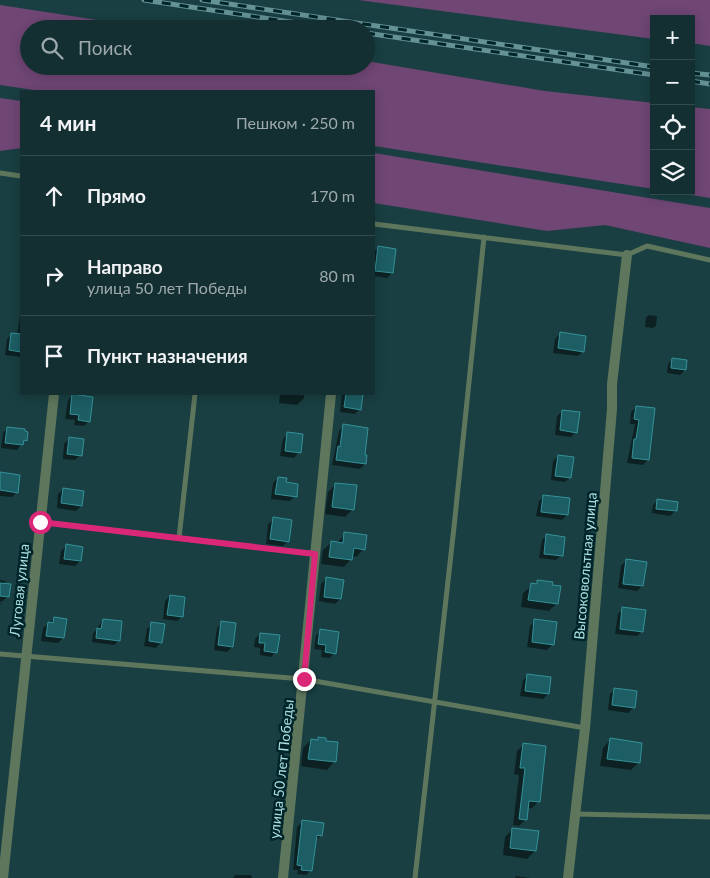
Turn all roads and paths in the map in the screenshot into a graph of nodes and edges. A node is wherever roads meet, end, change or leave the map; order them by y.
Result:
1 (0, 173) edge
2 (20, 176) edge
3 (375, 224) edge
4 (484, 237) junction
5 (627, 255) junction
6 (710, 260) edge
7 (54, 395) edge
8 (194, 395) edge
9 (331, 395) edge
10 (40, 522) junction
11 (179, 538) junction
12 (315, 554) junction
13 (0, 654) edge
14 (25, 655) junction
15 (304, 679) junction
16 (434, 702) junction
17 (585, 728) junction
18 (576, 814) junction
19 (710, 817) edge
20 (3, 878) edge
21 (284, 878) edge
22 (415, 878) edge
23 (568, 878) edge

1 - 2 lane
3 - 4 lane
4 - 5 lane
4 - 16 lane
5 - 6 lane
5 - 17 street, Высоковольтная улица
7 - 10 street, Луговая улица
8 - 11 lane
9 - 12 street, улица 50 лет Победы
10 - 11 lane
10 - 14 street, Луговая улица
11 - 12 lane
12 - 15 street, улица 50 лет Победы
13 - 14 lane
14 - 15 lane
14 - 20 street, Луговая улица
15 - 16 lane
15 - 21 street, улица 50 лет Победы
16 - 17 lane
16 - 22 lane
17 - 18 street, Высоковольтная улица
18 - 19 lane
18 - 23 street, Высоковольтная улица

